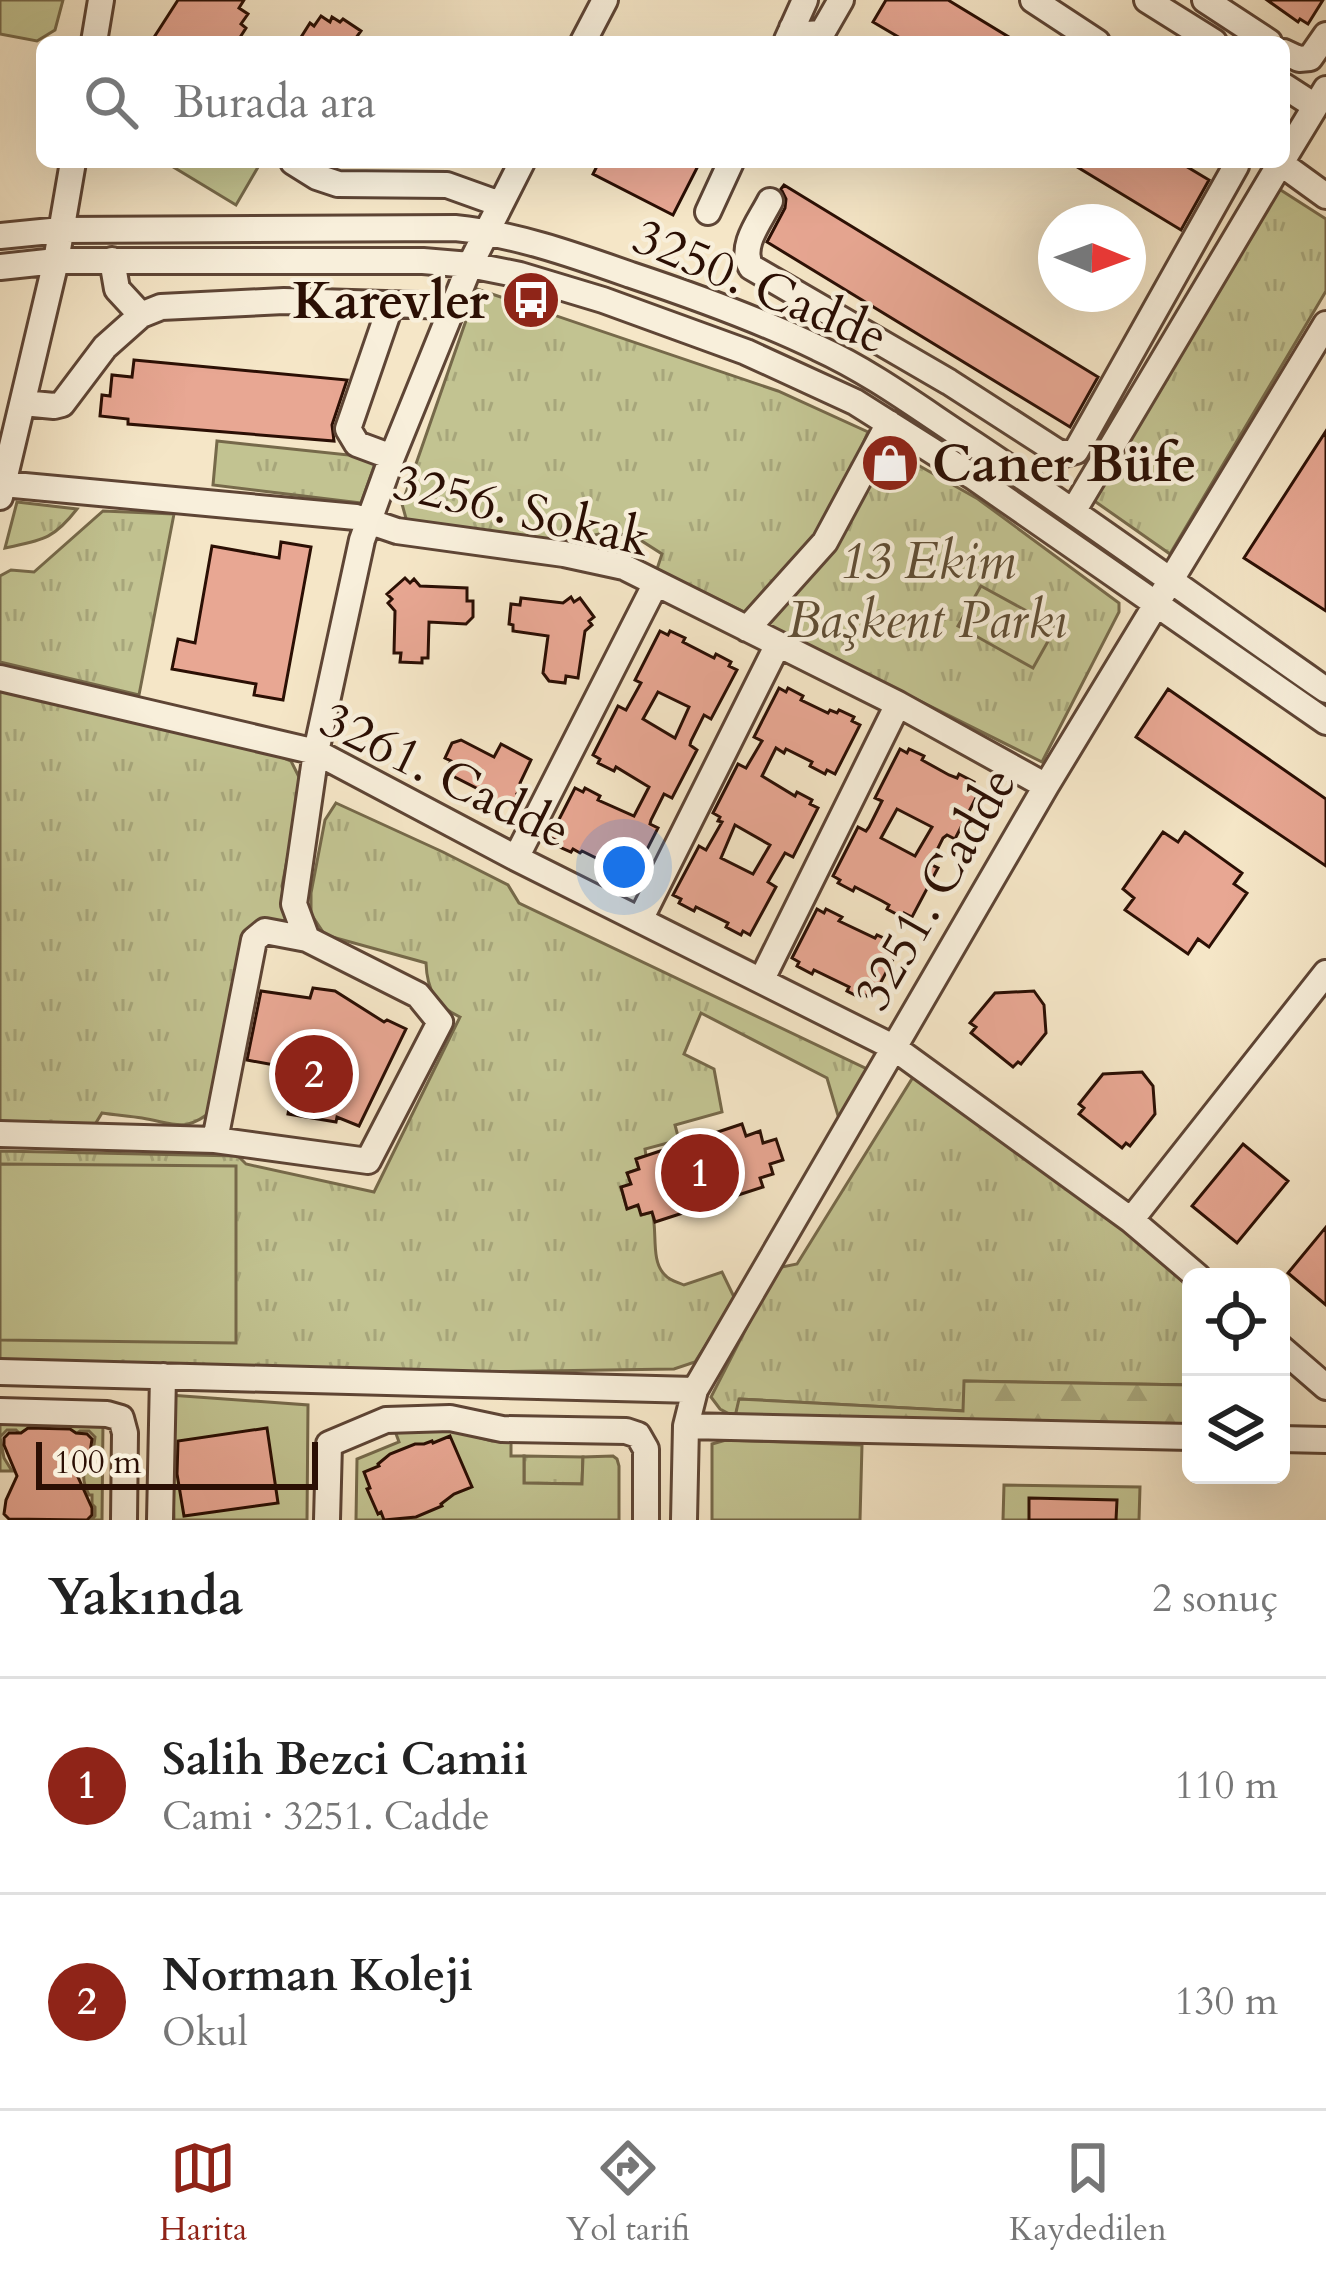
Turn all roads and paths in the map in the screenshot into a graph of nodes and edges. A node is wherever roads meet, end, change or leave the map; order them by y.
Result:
1 (100, 0) edge
2 (605, 0) edge
3 (805, 0) edge
4 (841, 0) edge
5 (1033, 0) edge
6 (1147, 0) edge
7 (1205, 0) edge
8 (789, 35) edge
9 (1326, 35) edge
10 (95, 36) edge
11 (586, 36) edge
12 (1088, 36) edge
13 (1204, 36) edge
14 (1260, 36) edge
15 (1290, 55) edge
16 (1290, 88) edge
17 (1321, 97) edge
18 (1290, 147) edge
19 (72, 168) edge
20 (303, 168) edge
21 (519, 168) edge
22 (728, 168) edge
23 (1235, 168) edge
24 (1277, 168) edge
25 (1290, 168) edge
26 (1326, 196) edge
27 (770, 201) dead end
28 (500, 204) junction
29 (708, 212) dead end
30 (62, 230) junction
31 (486, 231) junction
32 (0, 236) edge
33 (112, 260) junction
34 (56, 261) junction
35 (470, 265) junction
36 (0, 267) edge
37 (391, 304) junction
38 (453, 306) junction
39 (141, 315) junction
40 (1326, 324) edge
41 (1121, 372) junction
42 (1147, 386) junction
43 (23, 403) junction
44 (889, 423) junction
45 (392, 458) junction
46 (2, 490) edge
47 (1074, 511) junction
48 (369, 521) junction
49 (1168, 580) junction
50 (656, 583) junction
51 (1167, 621) junction
52 (747, 628) junction
53 (778, 644) junction
54 (0, 678) edge
55 (1326, 690) edge
56 (898, 704) junction
57 (1326, 722) edge
58 (316, 752) junction
59 (1046, 786) junction
60 (516, 857) junction
61 (640, 920) junction
62 (307, 939) junction
63 (1326, 973) edge
64 (762, 979) junction
65 (893, 1047) junction
66 (0, 1134) edge
67 (215, 1140) junction
68 (1131, 1220) junction
69 (1187, 1268) edge
70 (1290, 1356) edge
71 (0, 1372) edge
72 (163, 1376) junction
73 (1326, 1387) edge
74 (695, 1390) junction
75 (0, 1411) edge
76 (686, 1426) junction
77 (1182, 1437) edge
78 (1290, 1439) edge
79 (1326, 1440) edge
80 (124, 1520) edge
81 (160, 1520) edge
82 (327, 1520) edge
83 (646, 1520) edge
84 (684, 1520) edge

1 - 10 street
2 - 11 street
3 - 8 street
4 - 8 street
5 - 12 street
6 - 13 street
7 - 14 street
9 - 15 street
16 - 17 street
17 - 18 street
19 - 30 street
20 - 28 street
21 - 28 street
22 - 29 street
23 - 41 street
24 - 42 street
25 - 26 street
27 - 41 street
28 - 31 street
30 - 31 street, 3250. Cadde
30 - 32 street, 3250. Cadde
30 - 34 street
31 - 35 street
31 - 47 street, 3250. Cadde
33 - 34 street, 3250. Cadde
33 - 35 street, 3250. Cadde
33 - 39 street
34 - 36 street, 3250. Cadde
34 - 43 street
35 - 38 street
35 - 44 street, 3250. Cadde
37 - 38 street
37 - 39 street
37 - 45 street
38 - 45 street
39 - 43 street
40 - 49 street, 3251. Cadde
41 - 42 street
42 - 47 street
43 - 46 street
44 - 51 street, 3250. Cadde
44 - 52 street
45 - 48 street
46 - 48 street, 3256. Sokak
47 - 49 street, 3250. Cadde
48 - 50 street, 3256. Sokak
48 - 58 street
49 - 51 street, 3251. Cadde
49 - 55 street, 3250. Cadde
50 - 52 street, 3256. Sokak
50 - 60 street
51 - 57 street, 3250. Cadde
51 - 59 street, 3251. Cadde
52 - 53 street, 3256. Sokak
53 - 56 street, 3256. Sokak
53 - 61 street
54 - 58 street, 3261. Cadde
56 - 59 street, 3256. Sokak
56 - 64 street
58 - 60 street, 3261. Cadde
58 - 62 street
59 - 65 street, 3251. Cadde
60 - 61 street, 3261. Cadde
61 - 64 street, 3261. Cadde
62 - 67 street
62 - 67 street
63 - 68 street
64 - 65 street, 3261. Cadde
65 - 68 street, 3261. Cadde
65 - 74 street, 3251. Cadde
66 - 67 street
68 - 69 street, 3261. Cadde
70 - 73 street
71 - 72 street
72 - 74 street
72 - 81 street
74 - 76 street, 3251. Cadde
75 - 80 street
76 - 77 street
76 - 84 street, 3251. Cadde
78 - 79 street
82 - 83 street

